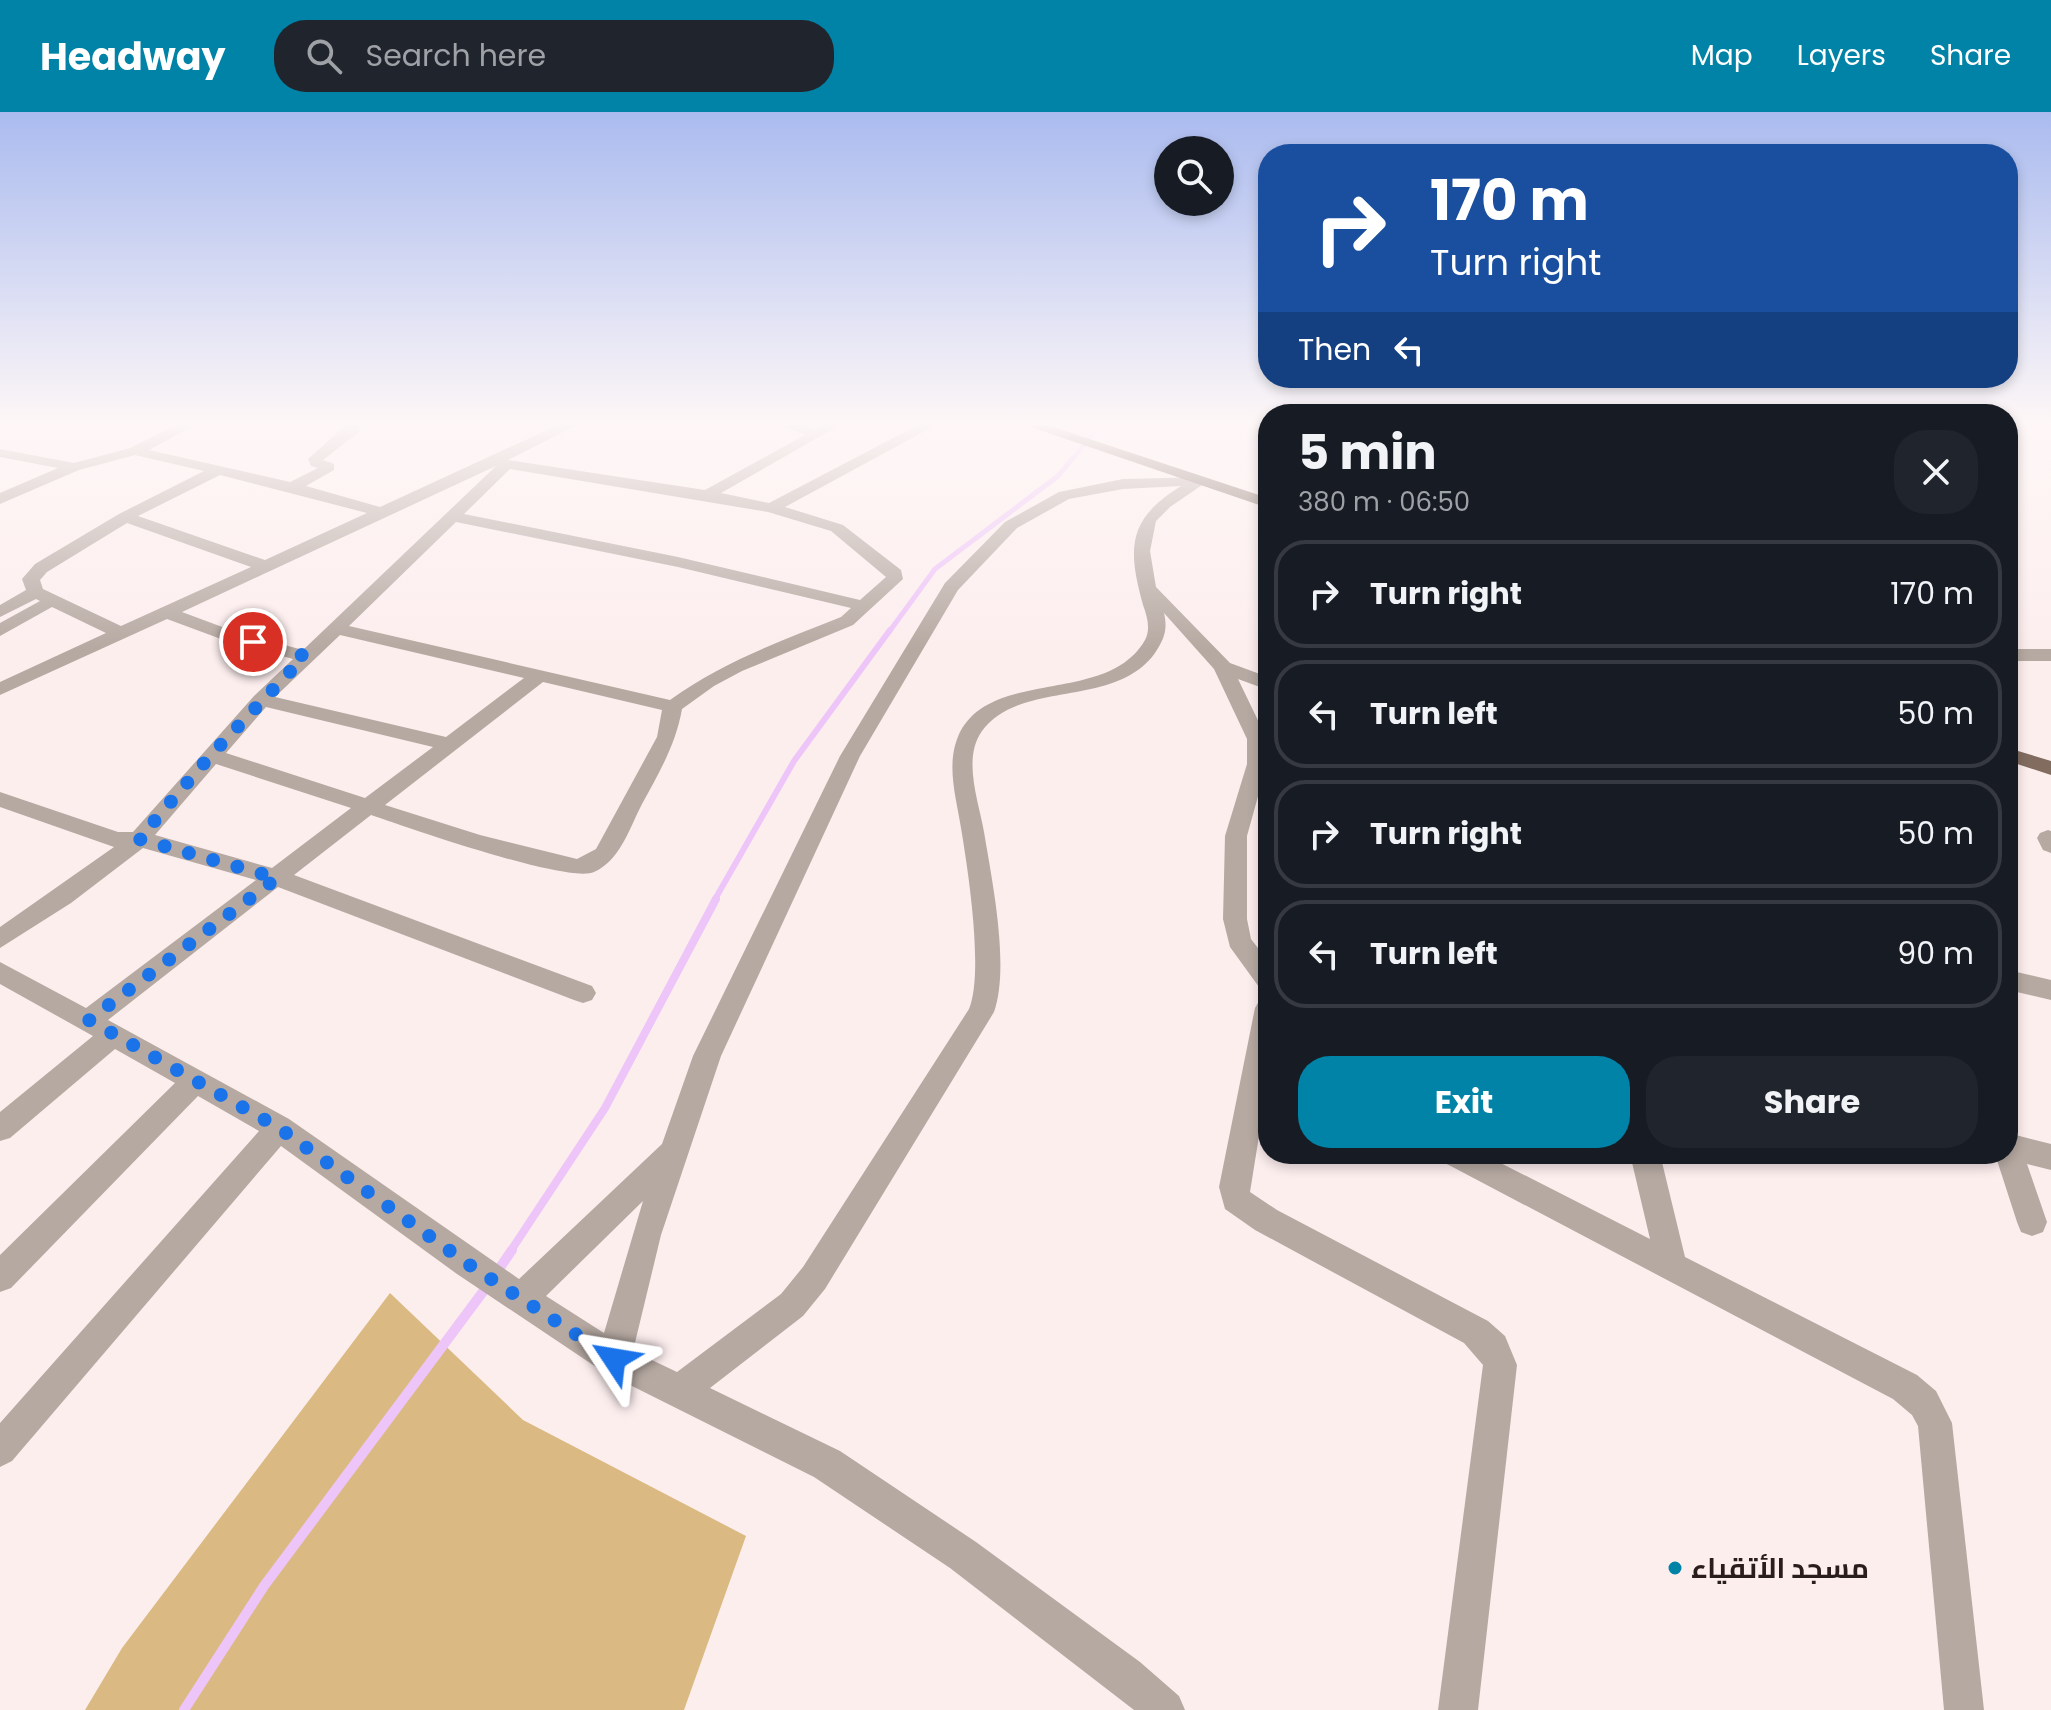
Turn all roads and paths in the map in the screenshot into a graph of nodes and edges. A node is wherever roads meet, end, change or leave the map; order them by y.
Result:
1 (159, 500) edge
2 (336, 500) edge
3 (410, 500) edge
4 (465, 500) edge
5 (730, 500) edge
6 (787, 500) edge
7 (1056, 500) edge
8 (1175, 500) edge
9 (771, 508) junction
10 (380, 512) junction
11 (450, 516) junction
12 (125, 517) junction
13 (265, 566) junction
14 (1145, 579) junction
15 (42, 597) junction
16 (865, 606) junction
17 (0, 612) edge
18 (166, 612) junction
19 (335, 628) junction
20 (0, 631) edge
21 (120, 633) junction
22 (2018, 655) edge
23 (2051, 655) edge
24 (305, 656) junction
25 (1223, 667) junction
26 (539, 676) junction
27 (1258, 680) edge
28 (0, 689) edge
29 (261, 700) junction
30 (673, 707) junction
31 (452, 745) junction
32 (211, 755) junction
33 (2018, 757) edge
34 (2051, 768) edge
35 (0, 799) edge
36 (369, 809) junction
37 (139, 839) junction
38 (277, 878) junction
39 (0, 939) edge
40 (1258, 963) edge
41 (0, 972) edge
42 (2018, 982) edge
43 (2051, 990) edge
44 (583, 993) dead end
45 (101, 1027) junction
46 (195, 1081) junction
47 (1258, 1081) edge
48 (279, 1128) junction
49 (0, 1129) edge
50 (2018, 1149) edge
51 (674, 1151) junction
52 (2051, 1157) edge
53 (1474, 1164) edge
54 (1647, 1164) edge
55 (2013, 1164) edge
56 (2032, 1222) dead end
57 (1672, 1268) junction
58 (0, 1277) edge
59 (520, 1299) junction
60 (614, 1359) junction
61 (678, 1392) junction
62 (0, 1449) edge
63 (1165, 1710) edge
64 (1458, 1710) edge
65 (1964, 1710) edge

1 - 12 street
2 - 10 street
3 - 10 street
4 - 11 street
5 - 9 street
6 - 9 street
7 - 51 street
8 - 14 street
9 - 16 street
10 - 13 street
11 - 16 street
11 - 19 street
12 - 13 street
12 - 15 street
13 - 18 street
14 - 25 street
14 - 61 street
15 - 17 street
15 - 20 street
15 - 21 street
16 - 30 street
18 - 21 street
18 - 24 street
19 - 24 street
19 - 26 street
21 - 28 street
22 - 23 street
24 - 29 street
25 - 27 street
25 - 40 street
26 - 30 street
26 - 31 street
29 - 31 street
29 - 32 street
30 - 36 street
31 - 36 street
32 - 36 street
32 - 37 street
33 - 34 main road
35 - 37 street
36 - 38 street
37 - 38 street
37 - 39 street
38 - 44 street
38 - 45 street
41 - 45 street
42 - 43 street
45 - 46 street
45 - 49 street
46 - 48 street
46 - 58 street
47 - 64 street
48 - 59 street
48 - 62 street
50 - 52 street
51 - 59 street
51 - 60 street
53 - 57 street
54 - 57 street
55 - 56 street
57 - 65 street
59 - 60 street
60 - 61 street
61 - 63 street

